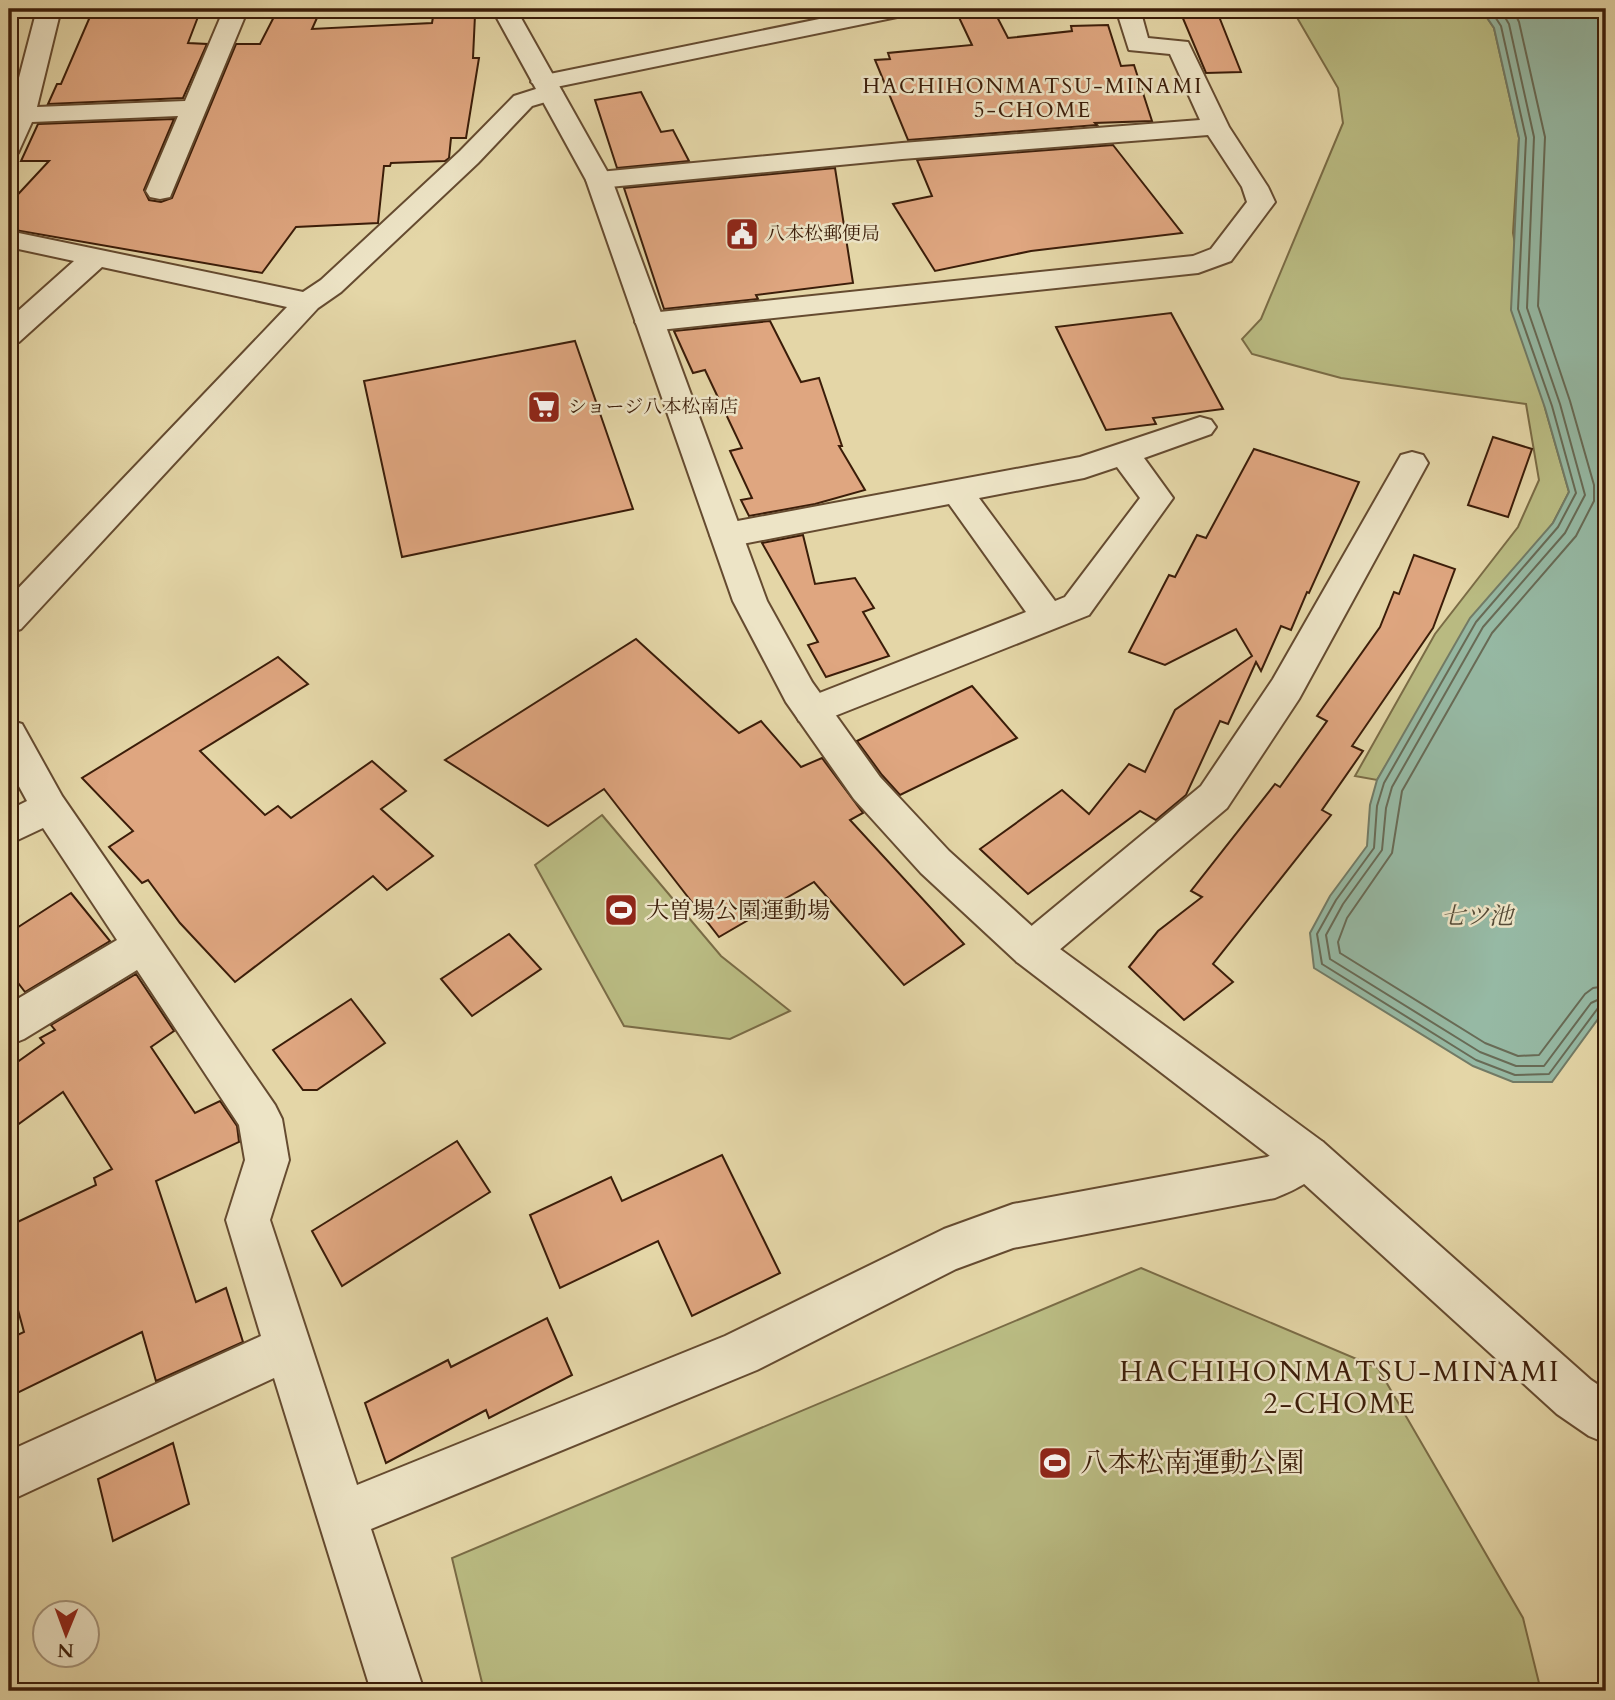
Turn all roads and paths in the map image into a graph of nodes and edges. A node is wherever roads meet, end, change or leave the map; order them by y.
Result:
1 (49, 9) edge
2 (236, 9) edge
3 (504, 9) edge
4 (902, 9) edge
5 (1128, 9) edge
6 (547, 88) junction
7 (195, 108) junction
8 (22, 115) junction
9 (1216, 127) junction
10 (9, 147) edge
11 (599, 180) junction
12 (160, 191) dead end
13 (9, 239) edge
14 (96, 257) junction
15 (308, 302) junction
16 (650, 322) junction
17 (9, 335) edge
18 (1200, 427) dead end
19 (1124, 453) junction
20 (1412, 463) dead end
21 (957, 491) junction
22 (727, 535) junction
23 (1048, 617) junction
24 (9, 620) edge
25 (812, 710) junction
26 (9, 734) edge
27 (49, 807) junction
28 (9, 828) edge
29 (143, 945) junction
30 (1031, 950) junction
31 (9, 1027) edge
32 (1307, 1157) junction
33 (287, 1348) junction
34 (1606, 1419) edge
35 (9, 1476) edge
36 (342, 1516) junction
37 (397, 1691) edge

1 - 8 street
2 - 7 street
3 - 6 street
4 - 6 street
5 - 9 street
6 - 11 street
6 - 15 street
7 - 8 street
7 - 12 street
8 - 10 street
9 - 11 street
9 - 16 street
11 - 16 street
13 - 14 street
14 - 15 street
14 - 17 street
15 - 24 street
16 - 22 street
18 - 19 street
19 - 21 street
19 - 23 street
20 - 30 street
21 - 22 street
21 - 23 street
22 - 25 street
23 - 25 street
25 - 30 street
26 - 27 street
27 - 28 street
27 - 29 street
29 - 31 street
29 - 33 street
30 - 32 street
32 - 34 street
32 - 36 street
33 - 35 street
33 - 36 street
36 - 37 street

